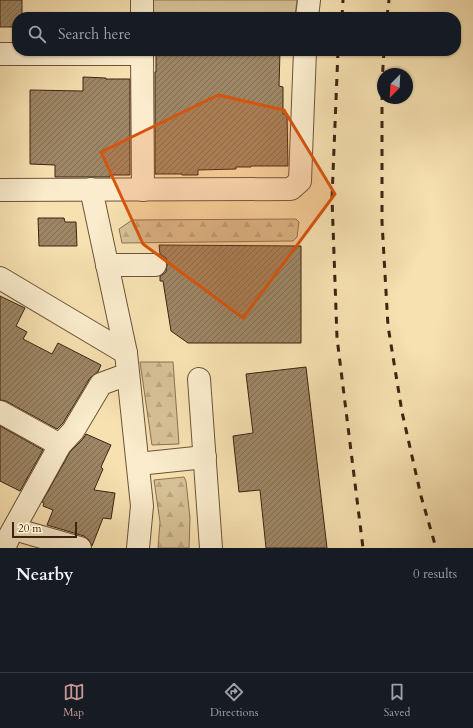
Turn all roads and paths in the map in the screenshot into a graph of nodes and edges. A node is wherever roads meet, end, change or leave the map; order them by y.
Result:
1 (142, 0) edge
2 (309, 0) edge
3 (142, 12) edge
4 (308, 12) edge
5 (0, 54) edge
6 (12, 54) edge
7 (142, 56) edge
8 (306, 56) edge
9 (92, 189) junction
10 (0, 190) edge
11 (143, 190) junction
12 (107, 264) junction
13 (155, 265) dead end
14 (0, 278) edge
15 (126, 353) junction
16 (128, 374) junction
17 (199, 379) dead end
18 (0, 412) edge
19 (60, 446) junction
20 (205, 457) junction
21 (138, 464) junction
22 (7, 536) edge
23 (80, 548) edge
24 (138, 548) edge
25 (211, 548) edge

1 - 3 street
2 - 4 street
5 - 6 street
7 - 11 street
8 - 11 street
9 - 10 street
9 - 11 street
9 - 12 street
12 - 13 street
12 - 15 street
14 - 15 street
15 - 16 street
16 - 19 street
16 - 21 street
17 - 20 street
18 - 19 street
19 - 22 street
20 - 21 street
20 - 25 street
21 - 24 street
22 - 23 street

